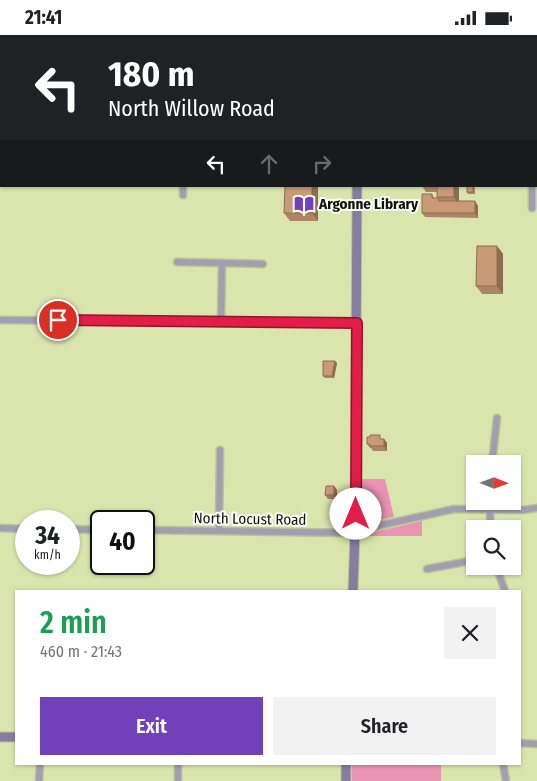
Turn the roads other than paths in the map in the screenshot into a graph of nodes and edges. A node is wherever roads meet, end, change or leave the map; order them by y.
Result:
1 (182, 187) edge
2 (357, 187) edge
3 (532, 187) edge
4 (182, 195) dead end
5 (532, 208) dead end
6 (177, 262) dead end
7 (222, 263) junction
8 (263, 264) dead end
9 (0, 320) edge
10 (221, 322) junction
11 (357, 323) junction
12 (497, 418) dead end
13 (220, 450) dead end
14 (493, 455) edge
15 (537, 508) edge
16 (466, 509) edge
17 (521, 510) edge
18 (0, 528) edge
19 (15, 529) edge
20 (155, 530) edge
21 (220, 531) junction
22 (355, 532) junction
23 (466, 562) edge
24 (427, 569) dead end
25 (499, 575) edge
26 (353, 590) edge
27 (505, 590) edge
28 (0, 737) edge
29 (15, 737) edge
30 (521, 743) edge
31 (537, 744) edge
32 (40, 765) edge
33 (178, 765) edge
34 (346, 765) edge
35 (503, 765) edge
36 (39, 781) edge
37 (178, 781) edge
38 (346, 781) edge
39 (506, 781) edge

1 - 4 street
2 - 11 street
3 - 5 street
6 - 7 street
7 - 8 street
7 - 10 street
9 - 10 street
10 - 11 street
11 - 22 street
12 - 14 street
13 - 21 street
15 - 17 street, North Locust Road
16 - 22 street, North Locust Road
18 - 19 street
20 - 21 street, North Locust Road
21 - 22 street, North Locust Road
22 - 26 street
23 - 24 street
25 - 27 street
28 - 29 street
30 - 31 street
32 - 36 street
33 - 37 street
34 - 38 street
35 - 39 street

